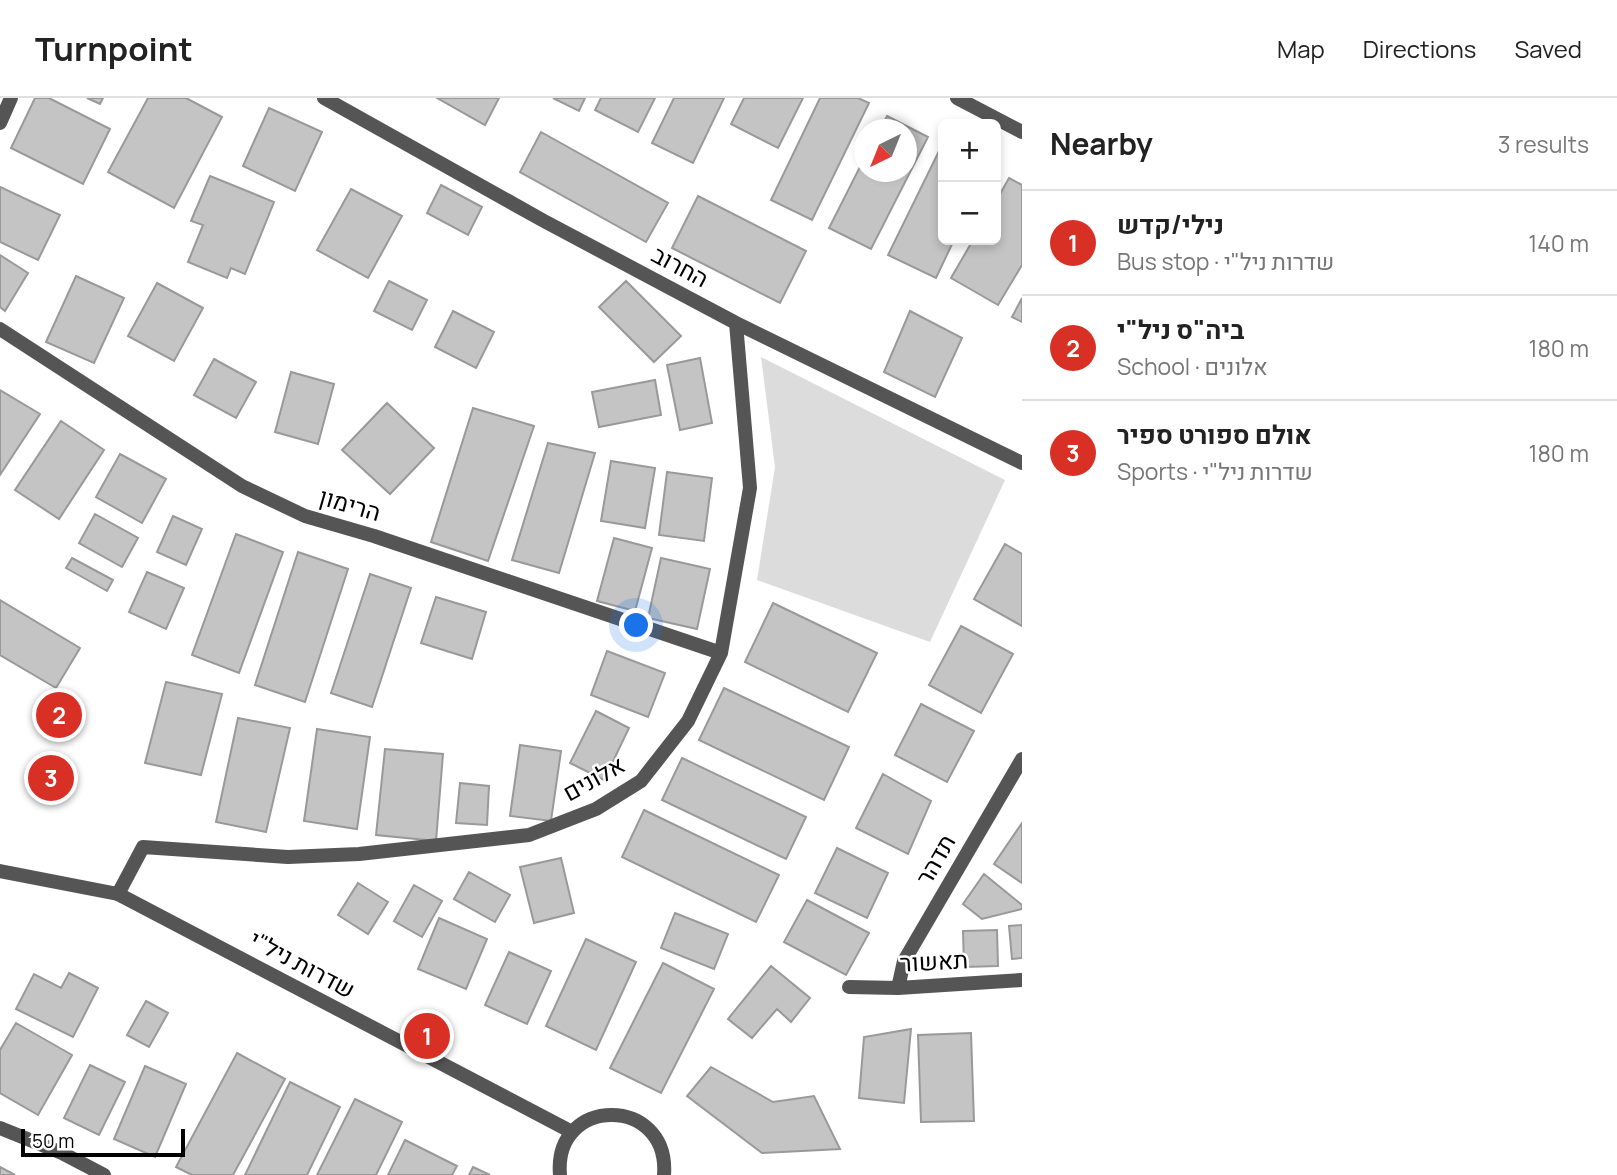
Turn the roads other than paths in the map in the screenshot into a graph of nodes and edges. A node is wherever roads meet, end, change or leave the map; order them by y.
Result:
1 (11, 98) edge
2 (324, 98) edge
3 (957, 98) edge
4 (0, 124) edge
5 (1022, 132) edge
6 (736, 323) junction
7 (0, 329) edge
8 (1022, 463) edge
9 (721, 653) junction
10 (1022, 759) edge
11 (0, 871) edge
12 (118, 894) junction
13 (1022, 980) edge
14 (849, 987) dead end
15 (898, 988) junction
16 (0, 1128) edge
17 (572, 1132) junction
18 (104, 1175) edge
19 (560, 1175) edge
20 (664, 1175) edge

1 - 4 street
2 - 6 street, החרוב
3 - 5 street
6 - 8 street, החרוב
6 - 9 street, אלונים
7 - 9 street, הרימון
9 - 12 street, אלונים
10 - 15 street, תדהר
11 - 12 street, שדרות ניל"י
12 - 17 street, שדרות ניל"י
13 - 15 street, תאשור
14 - 15 street, תאשור
16 - 18 street
17 - 19 street
17 - 20 street

